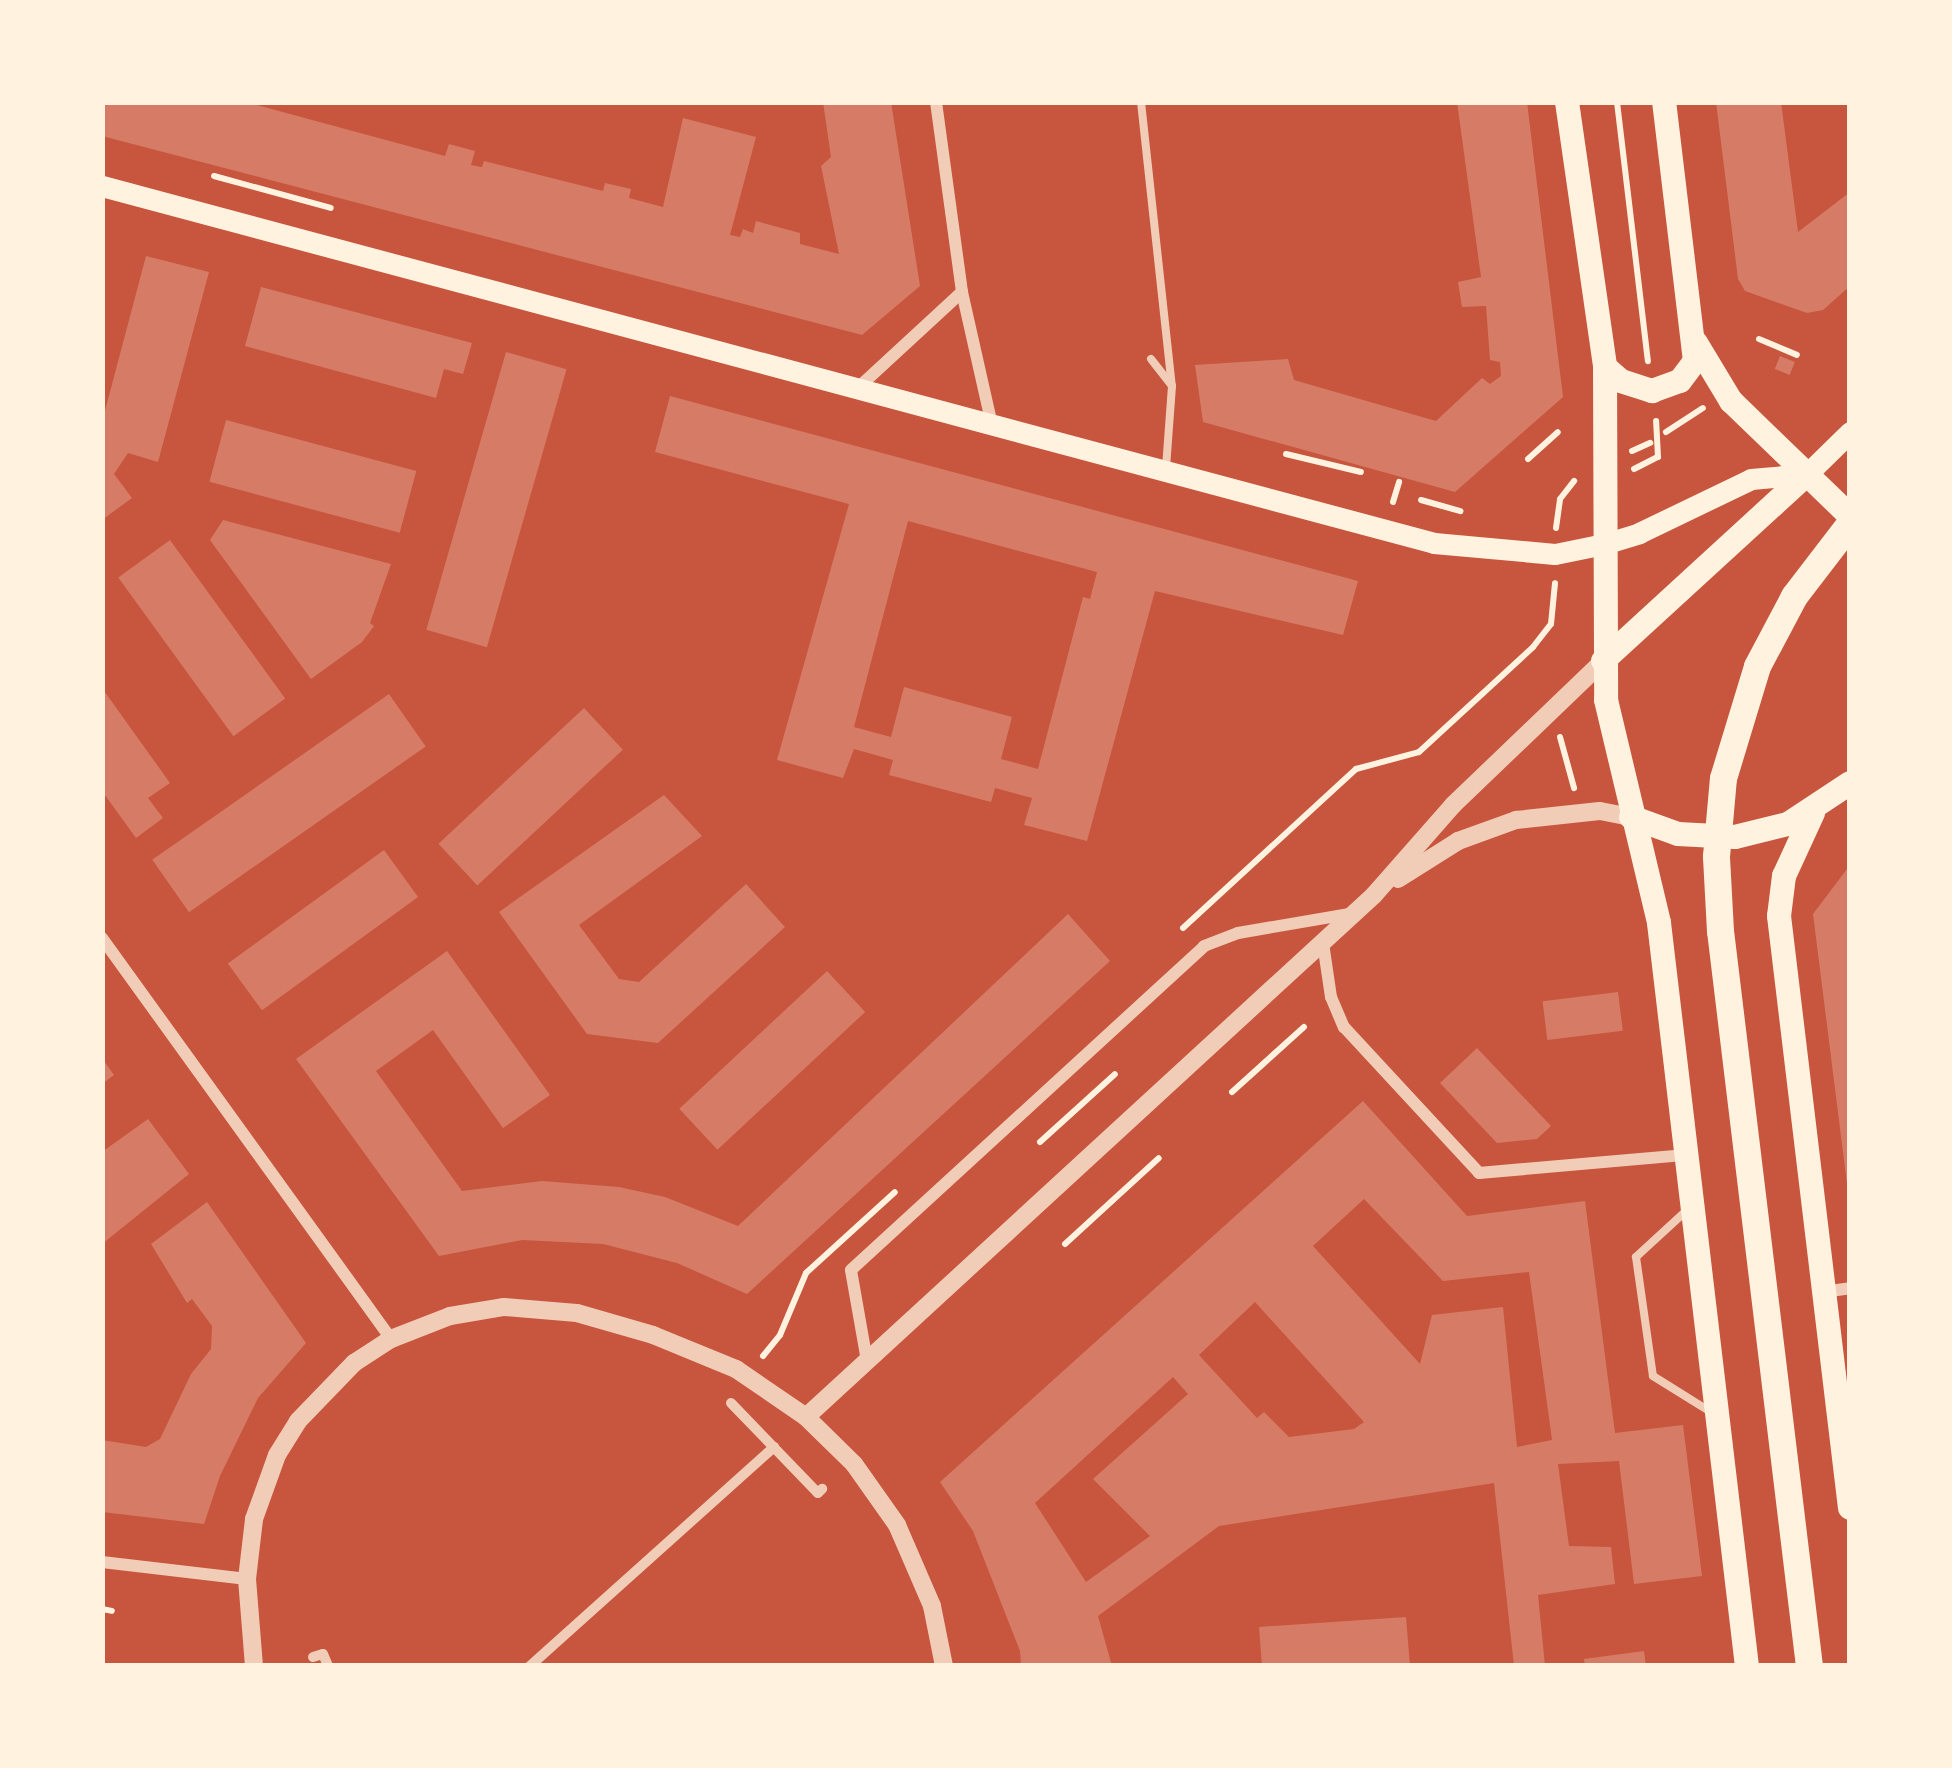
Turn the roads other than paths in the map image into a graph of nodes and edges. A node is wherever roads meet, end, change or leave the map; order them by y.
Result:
1 (936, 102) edge
2 (1141, 102) edge
3 (1567, 102) edge
4 (1664, 102) edge
5 (102, 186) edge
6 (962, 292) junction
7 (1695, 341) junction
8 (1151, 359) dead end
9 (1605, 367) junction
10 (860, 386) junction
11 (1172, 386) junction
12 (992, 421) junction
13 (1850, 433) edge
14 (1166, 469) junction
15 (1807, 474) junction
16 (1850, 520) edge
17 (1604, 544) junction
18 (1603, 661) junction
19 (1850, 783) edge
20 (1813, 813) junction
21 (1631, 817) junction
22 (1374, 896) junction
23 (1356, 912) junction
24 (102, 938) edge
25 (1323, 943) junction
26 (1686, 1155) junction
27 (1692, 1206) junction
28 (1850, 1288) edge
29 (1823, 1292) junction
30 (391, 1340) junction
31 (867, 1361) junction
32 (731, 1403) dead end
33 (806, 1417) junction
34 (1721, 1418) junction
35 (774, 1448) junction
36 (822, 1489) dead end
37 (1850, 1508) edge
38 (102, 1562) edge
39 (247, 1579) junction
40 (313, 1657) dead end
41 (254, 1666) edge
42 (328, 1666) edge
43 (530, 1666) edge
44 (944, 1666) edge
45 (1747, 1666) edge
46 (1809, 1666) edge

1 - 6 street
2 - 11 lane
3 - 9 main road
4 - 7 main road
5 - 10 main road
6 - 10 street
6 - 12 street
7 - 9 main road
7 - 15 main road
8 - 11 lane
9 - 17 main road
10 - 12 main road
11 - 14 lane
12 - 14 main road
13 - 15 main road
14 - 17 main road
15 - 16 main road
15 - 17 main road
15 - 18 main road
16 - 46 highway
17 - 18 main road
18 - 21 main road
18 - 22 street
19 - 20 main road
20 - 21 main road
20 - 29 main road
21 - 22 street
21 - 26 main road
22 - 23 street
23 - 25 street
23 - 31 street
24 - 30 street
25 - 26 street
25 - 31 street
26 - 27 main road
27 - 34 main road
27 - 34 lane
28 - 29 street
29 - 37 main road
30 - 33 street
30 - 39 street
31 - 33 street
32 - 35 street
33 - 44 street
34 - 45 main road
35 - 36 street
35 - 43 street
38 - 39 street
39 - 41 street
40 - 42 street

